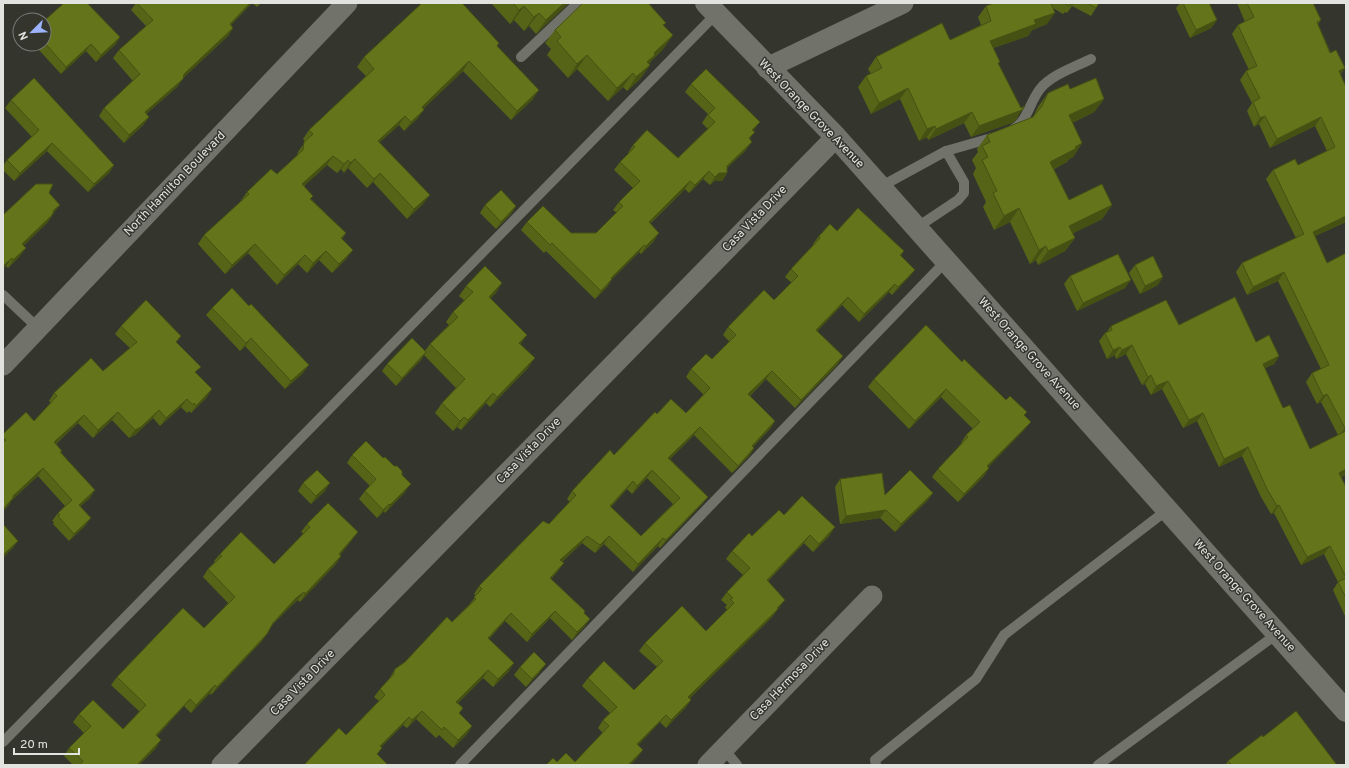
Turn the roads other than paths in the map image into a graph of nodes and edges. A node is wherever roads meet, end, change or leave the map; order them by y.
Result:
1 (347, 3) edge
2 (578, 3) edge
3 (903, 3) edge
4 (711, 8) edge
5 (521, 57) dead end
6 (1091, 59) dead end
7 (767, 68) junction
8 (836, 137) junction
9 (946, 151) junction
10 (880, 187) junction
11 (916, 228) junction
12 (946, 261) junction
13 (3, 295) edge
14 (38, 328) junction
15 (3, 365) edge
16 (1167, 510) junction
17 (872, 596) dead end
18 (1277, 634) junction
19 (1346, 711) edge
20 (3, 742) edge
21 (724, 749) junction
22 (222, 765) edge
23 (460, 765) edge
24 (708, 765) edge
25 (737, 765) edge
26 (876, 765) edge
27 (1098, 765) edge

1 - 14 street, North Hamilton Boulevard
2 - 5 lane
3 - 7 street
4 - 7 street, West Orange Grove Avenue
4 - 20 lane
6 - 9 lane
7 - 8 street, West Orange Grove Avenue
8 - 10 street, West Orange Grove Avenue
8 - 22 street, Casa Vista Drive
9 - 10 lane
9 - 11 lane
10 - 11 street, West Orange Grove Avenue
11 - 12 street, West Orange Grove Avenue
12 - 16 street, West Orange Grove Avenue
12 - 23 lane
13 - 14 lane
14 - 15 street, North Hamilton Boulevard
16 - 18 street, West Orange Grove Avenue
16 - 26 lane
17 - 21 street, Casa Hermosa Drive
18 - 19 street, West Orange Grove Avenue
18 - 27 lane
21 - 24 street, Casa Hermosa Drive
21 - 25 lane

